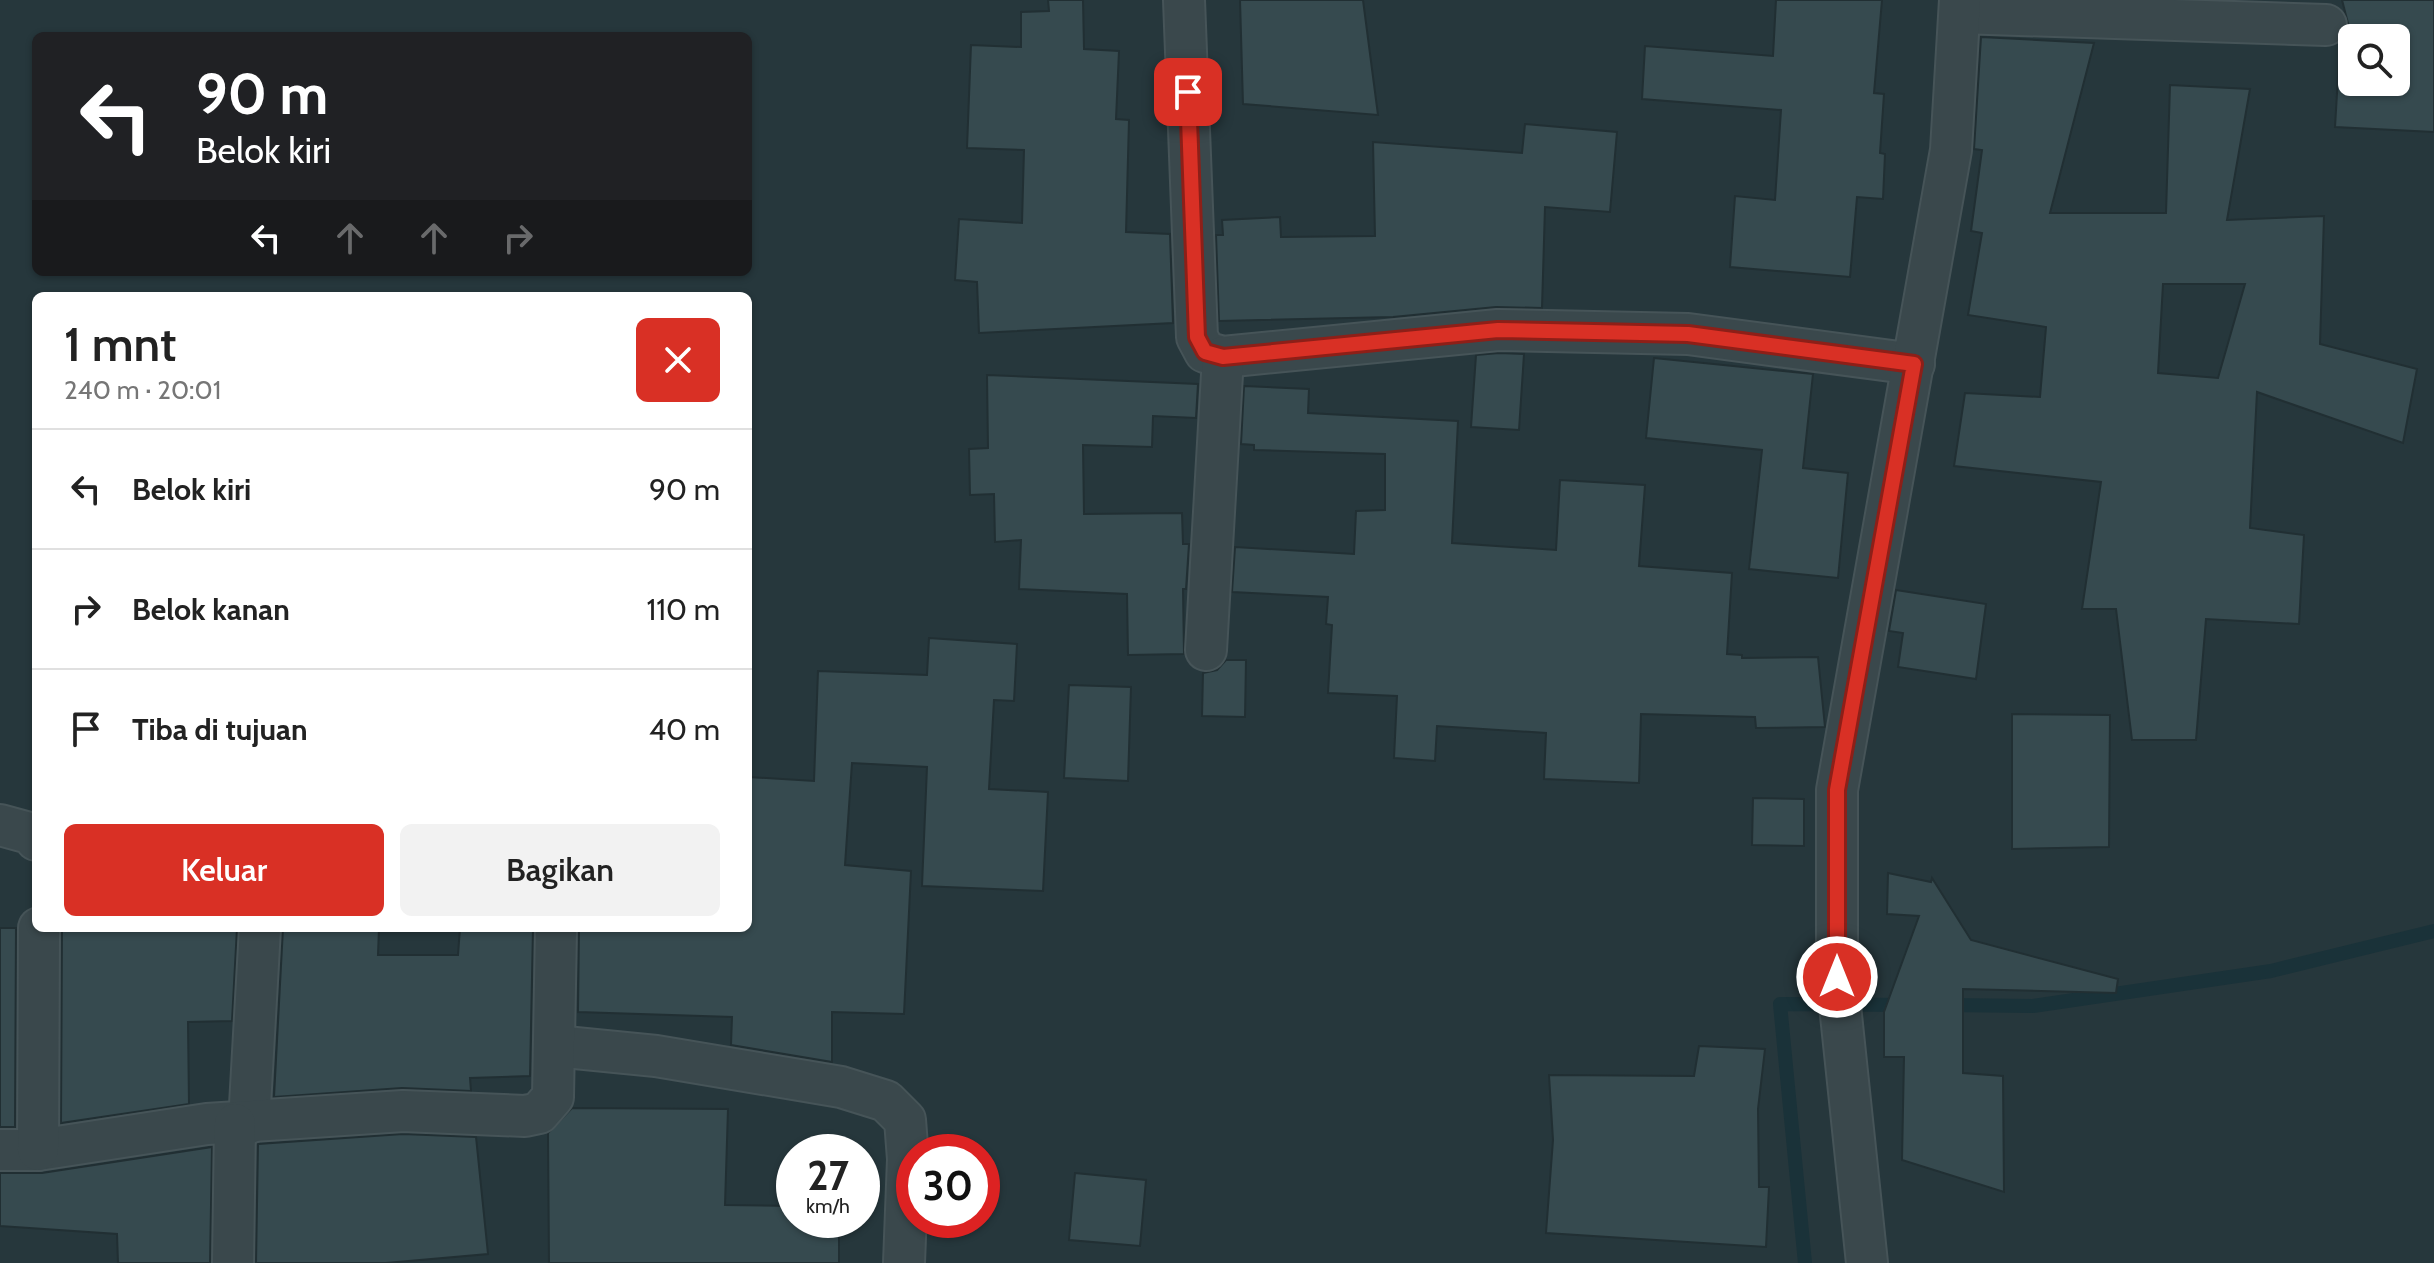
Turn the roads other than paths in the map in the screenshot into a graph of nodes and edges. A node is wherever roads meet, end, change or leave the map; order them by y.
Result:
1 (1184, 0) edge
2 (1960, 6) edge
3 (2326, 25) dead end
4 (1223, 357) junction
5 (1914, 364) junction
6 (1206, 650) dead end
7 (0, 825) edge
8 (32, 834) edge
9 (39, 932) edge
10 (260, 932) edge
11 (556, 932) edge
12 (555, 1046) junction
13 (242, 1124) junction
14 (19, 1150) edge
15 (233, 1263) edge
16 (904, 1263) edge
17 (1867, 1263) edge

1 - 4 street
2 - 3 street
2 - 5 street
4 - 5 street
4 - 6 street
5 - 17 street
7 - 8 street
9 - 14 street
10 - 13 street
11 - 12 street
12 - 13 street
12 - 16 street
13 - 14 street
13 - 15 street

